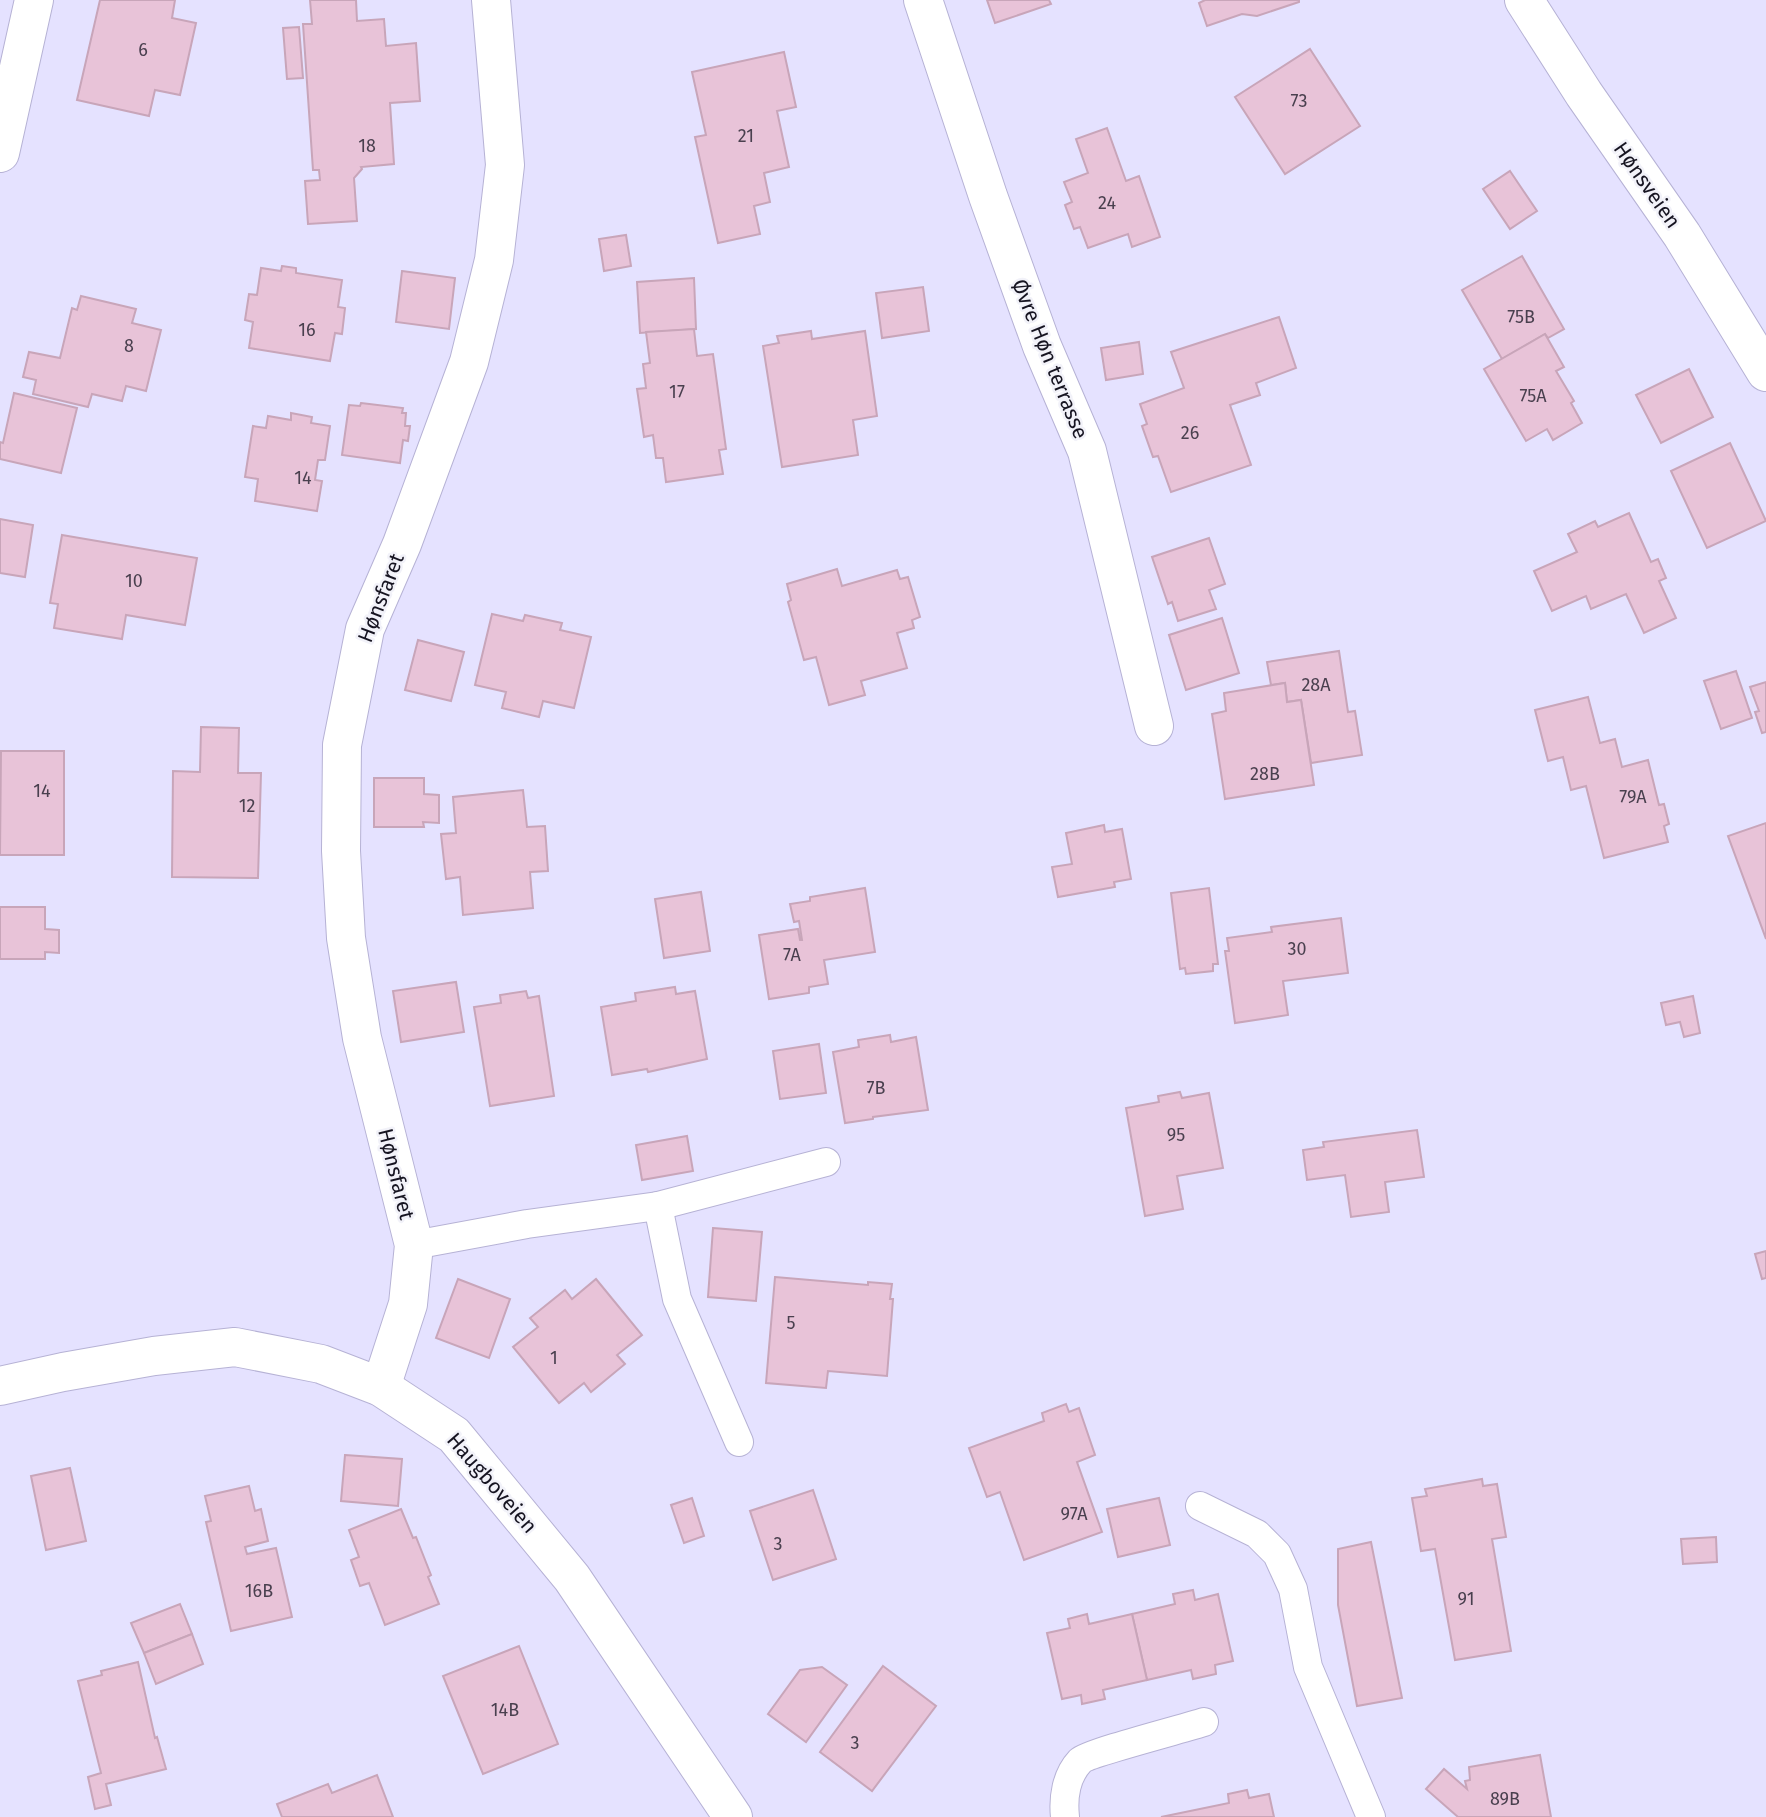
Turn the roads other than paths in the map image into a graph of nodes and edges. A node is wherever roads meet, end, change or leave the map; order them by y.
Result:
1 (34, 0) edge
2 (491, 0) edge
3 (923, 0) edge
4 (1524, 0) edge
5 (0, 153) edge
6 (1766, 372) edge
7 (1154, 726) dead end
8 (826, 1161) dead end
9 (658, 1206) junction
10 (414, 1245) junction
11 (0, 1386) edge
12 (381, 1387) junction
13 (738, 1442) dead end
14 (1200, 1506) dead end
15 (1204, 1722) dead end
16 (733, 1817) edge
17 (1065, 1817) edge
18 (1371, 1817) edge

1 - 5 street
2 - 10 street, Hønsfaret
3 - 7 street, Øvre Høn terrasse
4 - 6 street, Hønsveien
8 - 9 lane, Hønsfaret
9 - 10 lane, Hønsfaret
9 - 13 lane
10 - 12 street, Hønsfaret
11 - 12 street, Haugboveien
12 - 16 street, Haugboveien
14 - 18 lane
15 - 17 lane

